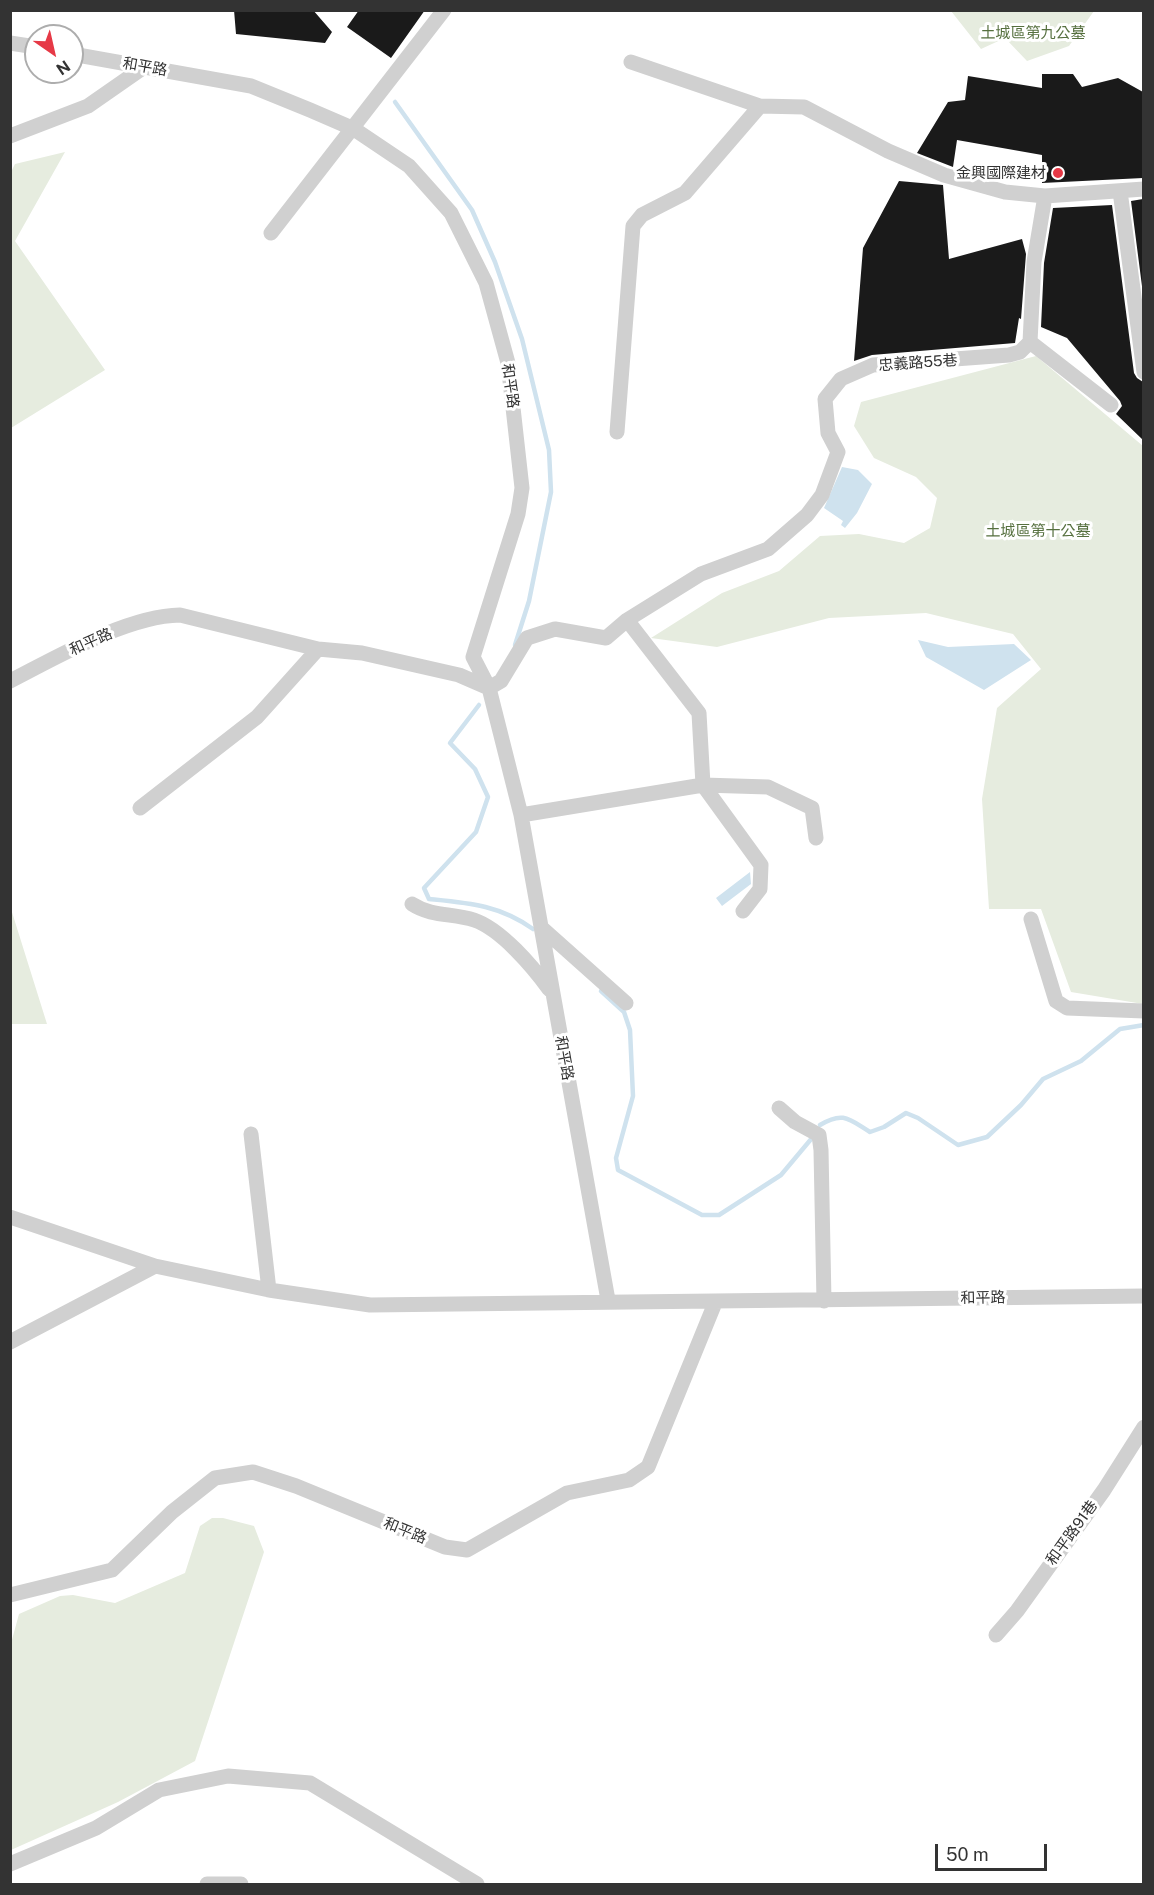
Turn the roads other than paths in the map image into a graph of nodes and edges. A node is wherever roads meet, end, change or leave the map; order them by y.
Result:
1 (444, 10) edge
2 (84, 56) edge
3 (631, 63) dead end
4 (144, 67) junction
5 (760, 106) junction
6 (354, 129) junction
7 (10, 136) edge
8 (1143, 189) edge
9 (1120, 191) junction
10 (1045, 196) junction
11 (271, 233) dead end
12 (1030, 342) junction
13 (1143, 372) edge
14 (1111, 405) dead end
15 (617, 432) dead end
16 (627, 620) junction
17 (318, 649) junction
18 (10, 681) edge
19 (489, 688) junction
20 (703, 785) junction
21 (140, 808) dead end
22 (521, 815) junction
23 (816, 838) dead end
24 (412, 904) dead end
25 (743, 911) dead end
26 (1031, 919) dead end
27 (543, 929) junction
28 (551, 992) junction
29 (626, 1003) dead end
30 (1143, 1011) edge
31 (779, 1108) dead end
32 (251, 1134) dead end
33 (10, 1217) edge
34 (155, 1266) junction
35 (269, 1290) junction
36 (1143, 1296) edge
37 (608, 1300) junction
38 (824, 1301) junction
39 (714, 1303) junction
40 (10, 1342) edge
41 (1143, 1427) edge
42 (10, 1595) edge
43 (996, 1635) dead end
44 (10, 1864) edge
45 (207, 1884) edge
46 (241, 1884) edge
47 (477, 1884) edge

1 - 6 street
2 - 4 street, 和平路
3 - 5 street
4 - 6 street, 和平路
4 - 7 street
5 - 10 street
5 - 15 street
6 - 11 street
6 - 19 street, 和平路
8 - 9 street
9 - 10 street
9 - 13 street
10 - 12 street
12 - 14 street
12 - 16 street, 忠義路55巷
16 - 19 street, 忠義路55巷
16 - 20 street
17 - 18 street, 和平路
17 - 19 street, 和平路
17 - 21 street
19 - 22 street, 和平路
20 - 22 street
20 - 23 street
20 - 25 street
22 - 27 street, 和平路
24 - 28 street
26 - 30 street
27 - 28 street, 和平路
27 - 29 street
28 - 37 street, 和平路
31 - 38 street
32 - 35 street
33 - 34 street, 和平路
34 - 35 street, 和平路
34 - 40 street
35 - 37 street, 和平路
36 - 38 street, 和平路
37 - 39 street, 和平路
38 - 39 street, 和平路
39 - 42 street, 和平路
41 - 43 street, 和平路91巷
44 - 47 street
45 - 46 street

